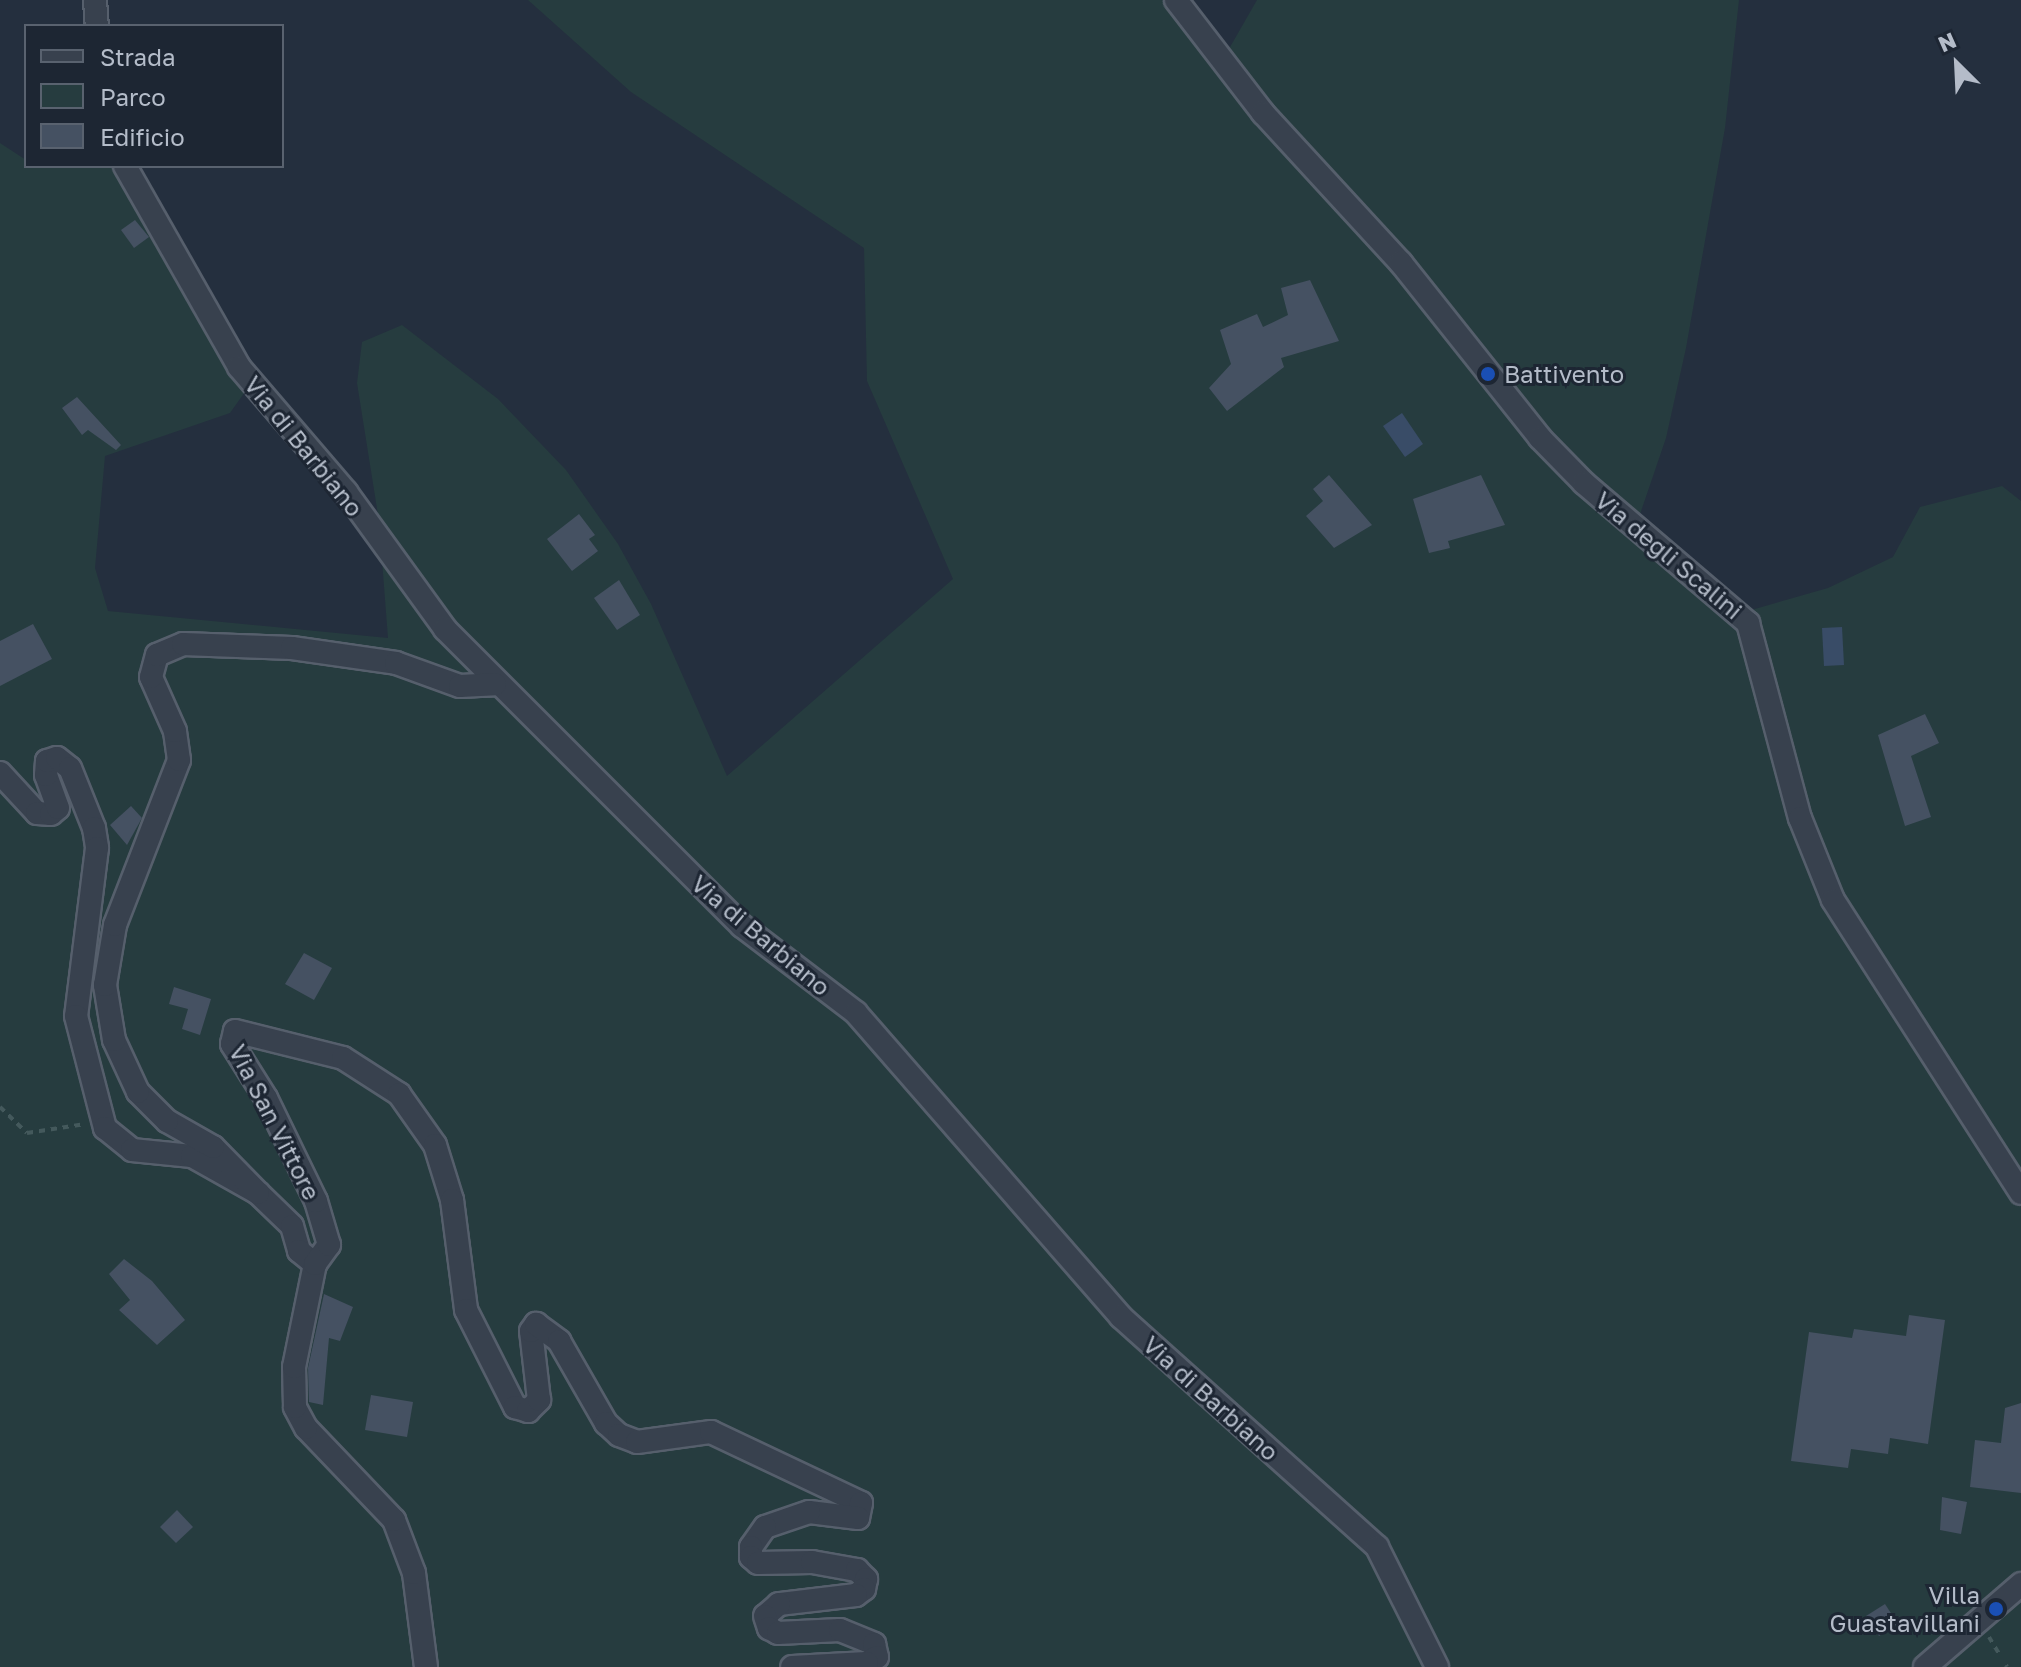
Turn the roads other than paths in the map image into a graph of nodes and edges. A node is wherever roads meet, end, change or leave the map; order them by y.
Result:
1 (95, 0) edge
2 (1176, 0) edge
3 (97, 24) edge
4 (126, 168) edge
5 (495, 684) junction
6 (0, 773) edge
7 (258, 1193) junction
8 (2021, 1193) edge
9 (315, 1264) junction
10 (2021, 1584) edge
11 (426, 1667) edge
12 (792, 1667) edge
13 (1437, 1667) edge
14 (1925, 1667) edge

1 - 3 street
2 - 8 street, Via degli Scalini
4 - 5 street, Via di Barbiano
5 - 7 street, Via San Vittore
5 - 13 street, Via di Barbiano
6 - 7 street, Via San Vittore
7 - 9 street, Via San Vittore
9 - 11 street
9 - 12 street, Via San Vittore
10 - 14 street

